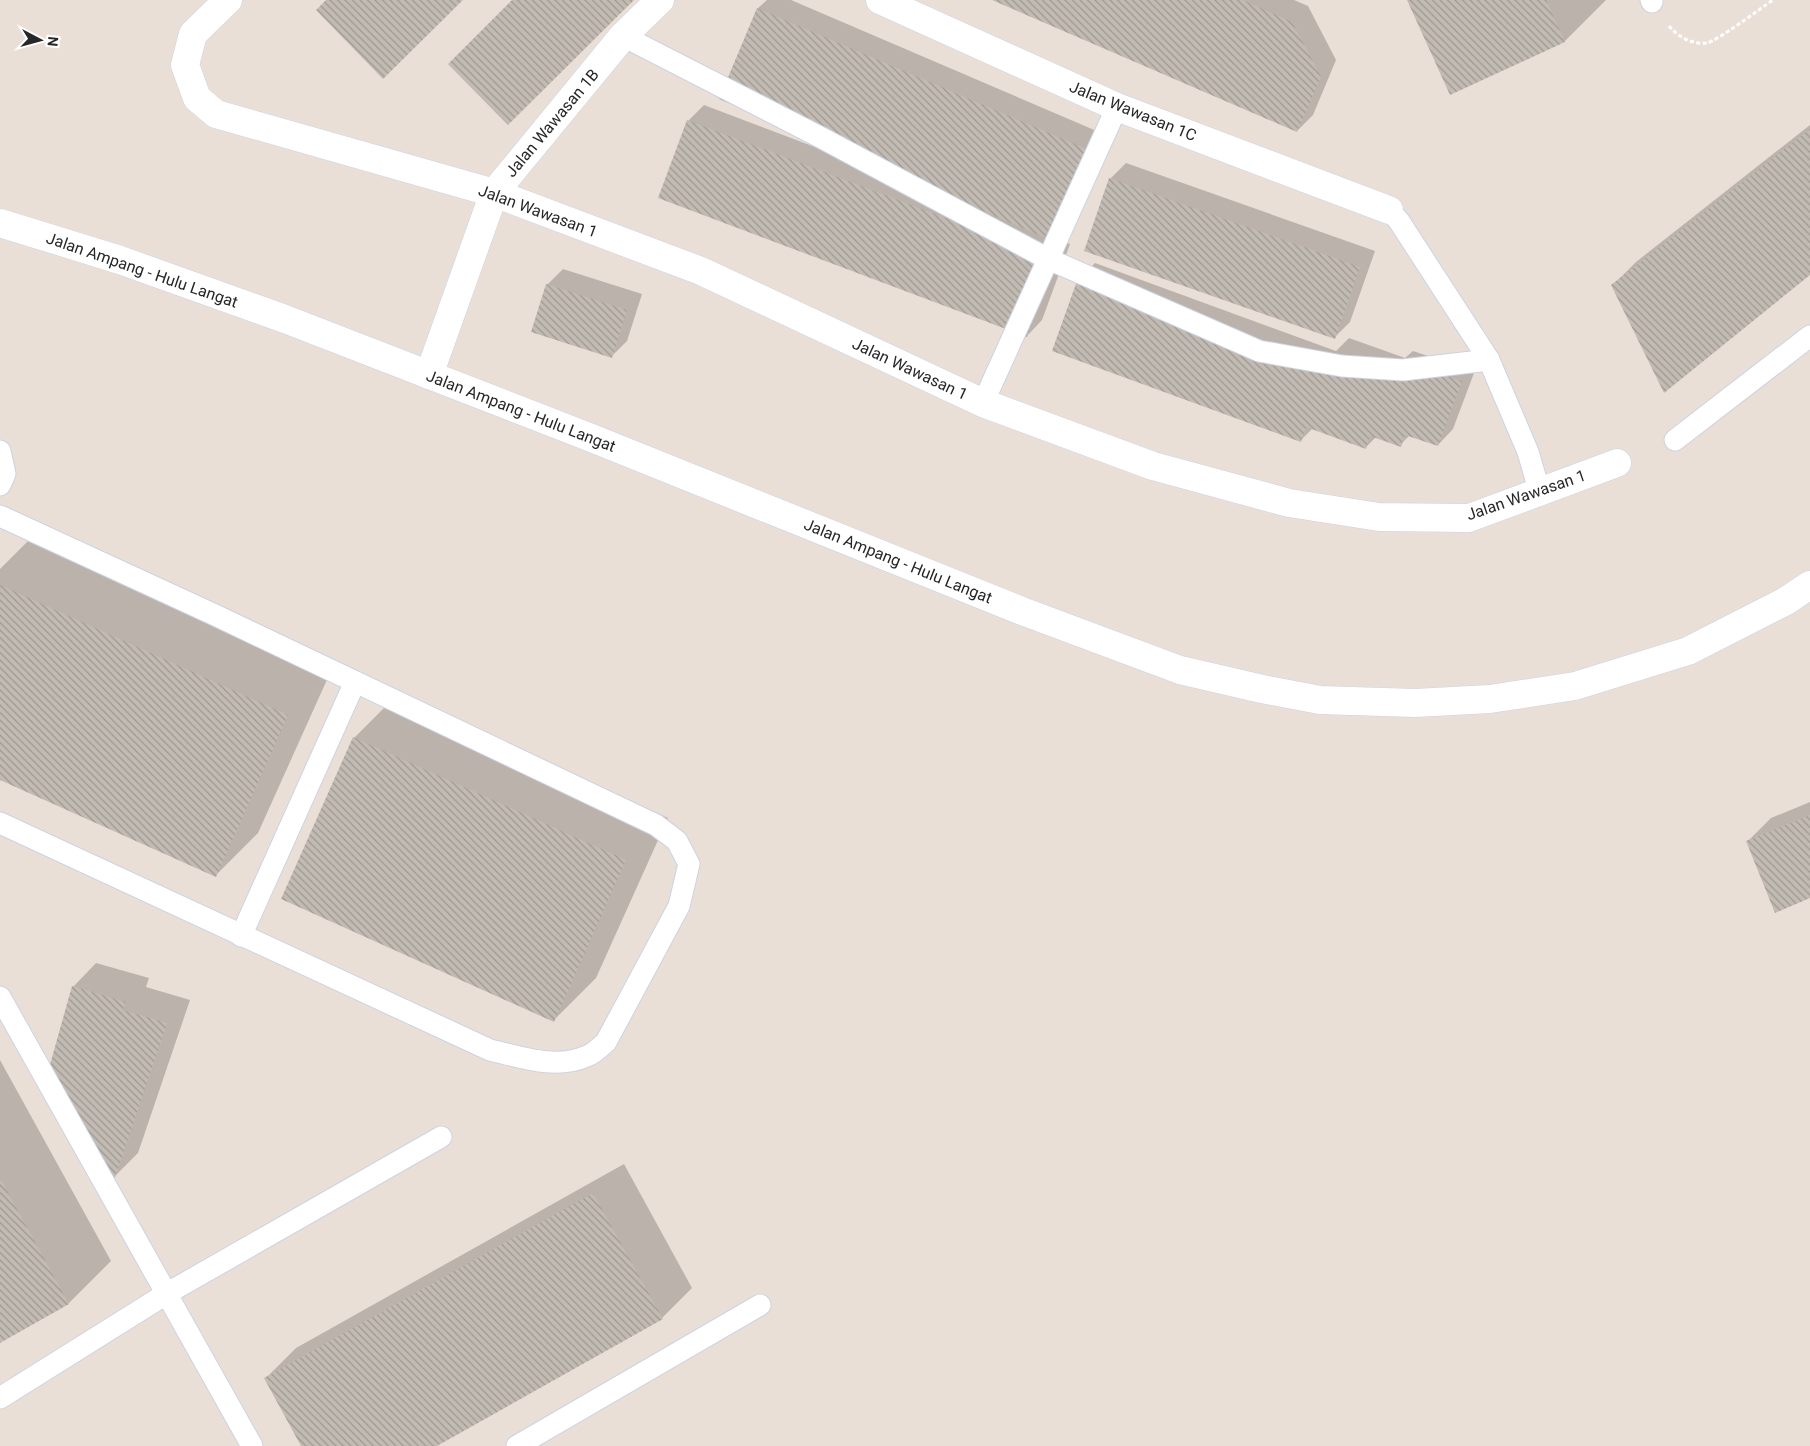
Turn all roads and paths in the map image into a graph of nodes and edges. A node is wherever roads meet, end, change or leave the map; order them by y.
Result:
1 (228, 0) edge
2 (660, 0) edge
3 (880, 0) edge
4 (1773, 0) edge
5 (1651, 1) edge
6 (623, 36) junction
7 (1117, 107) junction
8 (494, 193) junction
9 (1389, 210) joint
10 (0, 223) edge
11 (1048, 259) junction
12 (1810, 336) edge
13 (1489, 360) junction
14 (429, 375) junction
15 (983, 403) junction
16 (1675, 440) dead end
17 (0, 451) edge
18 (1617, 463) dead end
19 (0, 485) edge
20 (1540, 493) junction
21 (0, 516) edge
22 (1810, 585) edge
23 (355, 682) junction
24 (0, 823) edge
25 (241, 936) junction
26 (0, 997) edge
27 (441, 1137) dead end
28 (166, 1294) junction
29 (760, 1305) dead end
30 (0, 1398) edge
31 (252, 1446) edge
32 (517, 1446) edge

1 - 8 street, Jalan Wawasan 1
2 - 6 street, Jalan Wawasan 1B
3 - 7 street, Jalan Wawasan 1C
4 - 5 path
6 - 8 street, Jalan Wawasan 1B
6 - 11 lane
7 - 9 street, Jalan Wawasan 1C
7 - 11 lane
8 - 14 street, Jalan Wawasan 1B
8 - 15 street, Jalan Wawasan 1
9 - 13 lane
10 - 14 street, Jalan Ampang - Hulu Langat
11 - 13 lane
11 - 15 lane
12 - 16 lane
13 - 20 lane
14 - 22 street, Jalan Ampang - Hulu Langat
15 - 20 street, Jalan Wawasan 1
17 - 19 lane
18 - 20 street, Jalan Wawasan 1
21 - 23 lane
23 - 25 lane
23 - 25 lane
24 - 25 lane
26 - 28 lane
27 - 28 lane
28 - 30 lane
28 - 31 lane
29 - 32 lane

